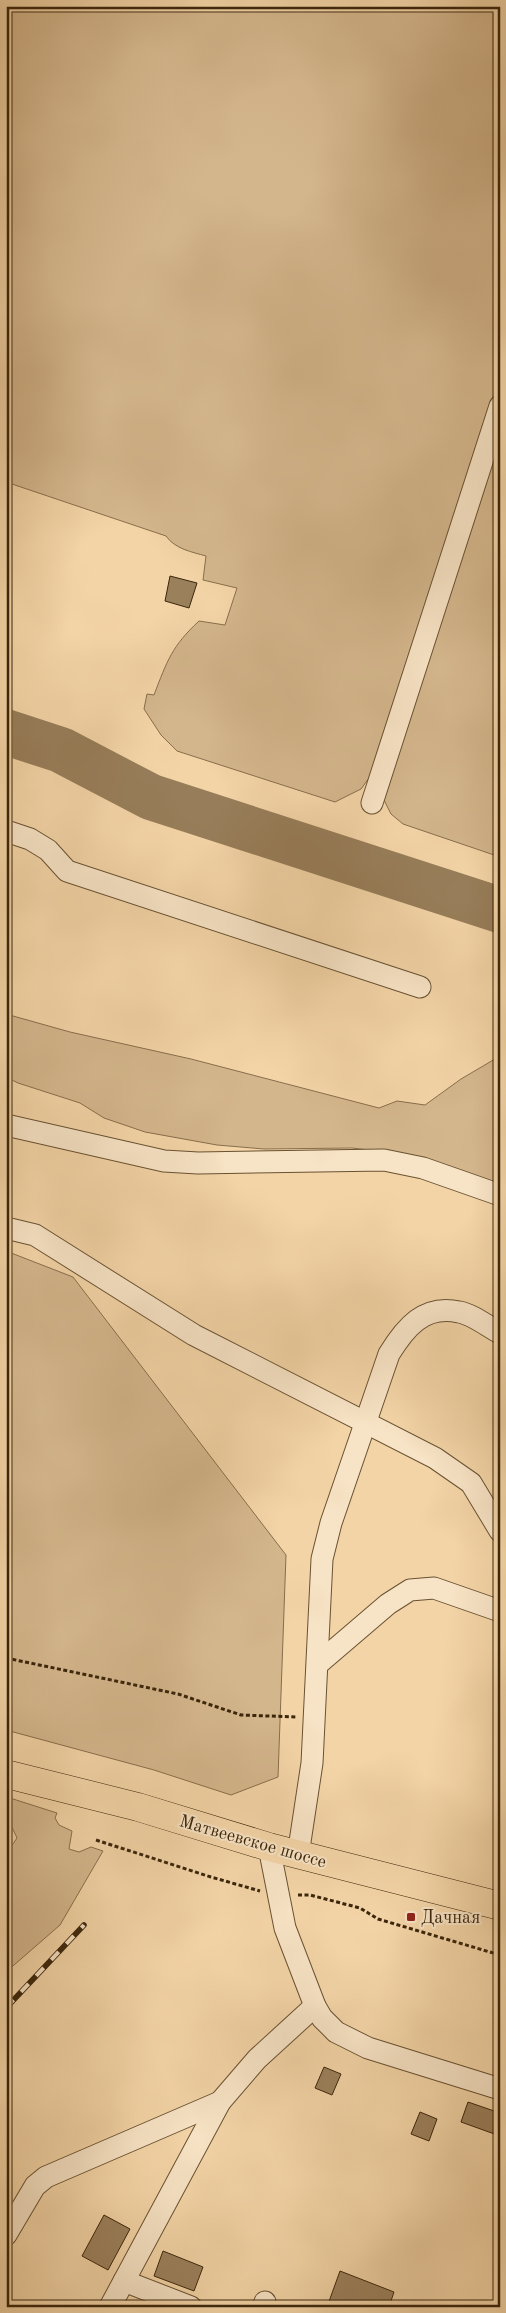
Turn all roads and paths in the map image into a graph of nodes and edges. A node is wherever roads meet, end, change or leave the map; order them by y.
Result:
1 (500, 406) edge
2 (372, 802) dead end
3 (6, 831) edge
4 (420, 987) dead end
5 (6, 1125) edge
6 (500, 1195) edge
7 (6, 1228) edge
8 (500, 1333) edge
9 (366, 1424) junction
10 (500, 1531) edge
11 (500, 1611) edge
12 (6, 1658) edge
13 (319, 1662) junction
14 (315, 1718) junction
15 (9, 1779) edge
16 (269, 1847) junction
17 (298, 1855) junction
18 (500, 1906) edge
19 (315, 2006) junction
20 (500, 2089) edge
21 (220, 2102) junction
22 (6, 2235) edge
23 (124, 2281) junction
24 (110, 2307) edge
25 (191, 2307) edge

1 - 2 street
3 - 4 street
5 - 6 street
7 - 9 street
8 - 9 street
9 - 10 street
9 - 13 street
11 - 13 street
12 - 14 path
13 - 14 street
14 - 17 street
15 - 16 main road, Матвеевское шоссе
16 - 17 main road, Матвеевское шоссе
16 - 19 street
17 - 18 main road, Матвеевское шоссе
19 - 20 street
19 - 21 street
21 - 22 street
21 - 23 street
23 - 24 street
23 - 25 street

